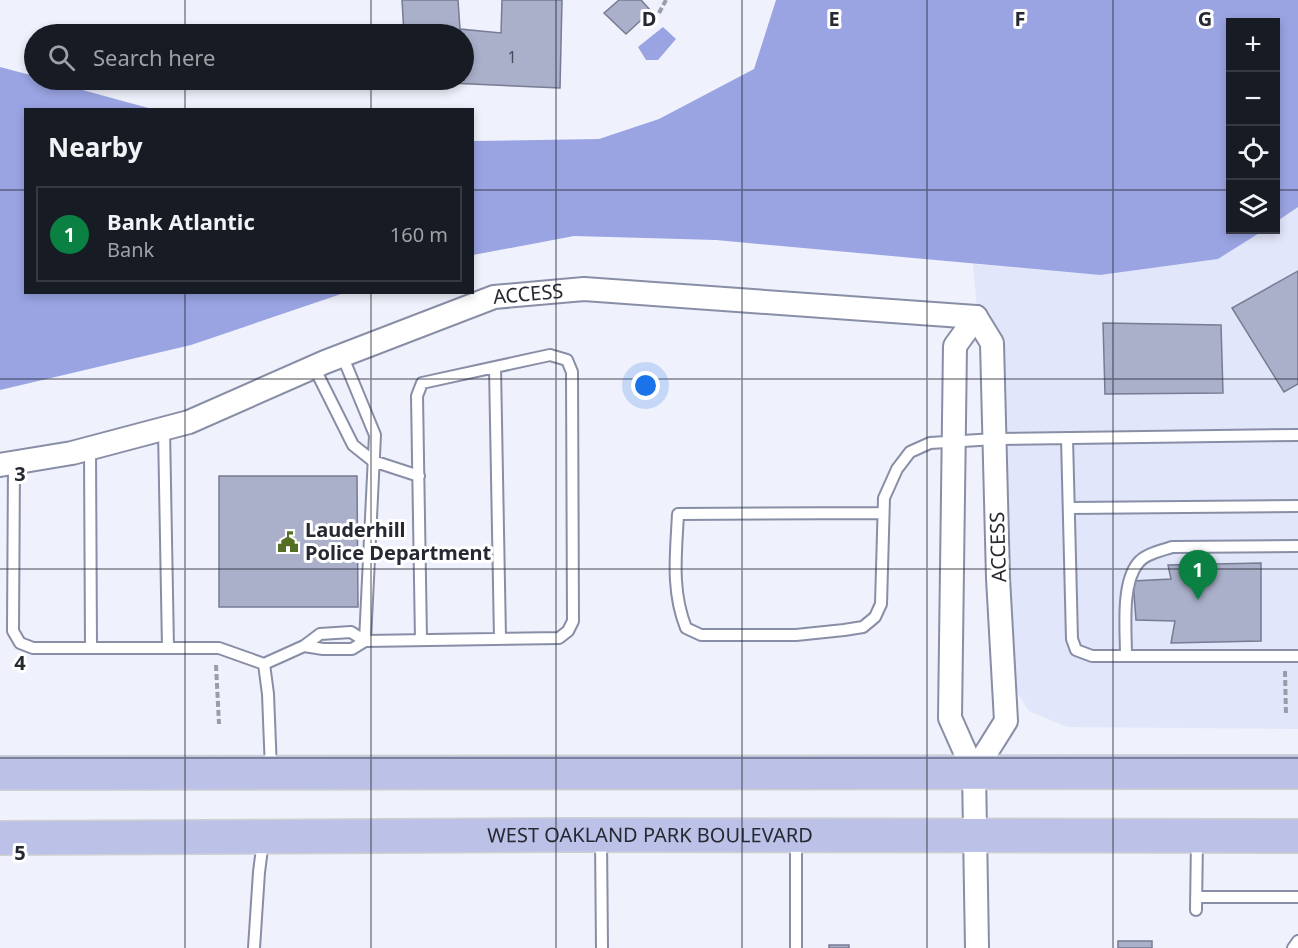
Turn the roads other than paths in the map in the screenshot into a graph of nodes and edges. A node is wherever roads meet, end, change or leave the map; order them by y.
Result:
1 (976, 317) junction
2 (342, 355) junction
3 (314, 367) junction
4 (495, 367) junction
5 (164, 429) junction
6 (1295, 433) edge
7 (1067, 438) junction
8 (995, 439) junction
9 (954, 440) junction
10 (90, 448) junction
11 (373, 461) junction
12 (7, 464) edge
13 (418, 476) junction
14 (1298, 506) edge
15 (1069, 508) junction
16 (882, 513) junction
17 (1298, 546) edge
18 (500, 639) junction
19 (421, 640) junction
20 (365, 641) junction
21 (304, 646) junction
22 (91, 648) junction
23 (168, 648) junction
24 (1126, 656) junction
25 (1298, 656) edge
26 (264, 664) junction
27 (271, 772) junction
28 (974, 772) junction
29 (1298, 772) edge
30 (0, 773) edge
31 (601, 835) junction
32 (795, 835) junction
33 (975, 835) junction
34 (1197, 835) junction
35 (264, 836) junction
36 (1298, 836) edge
37 (5, 841) edge
38 (1197, 897) junction
39 (1298, 897) edge
40 (1197, 910) dead end
41 (1298, 941) edge
42 (254, 948) edge
43 (602, 948) edge
44 (796, 948) edge
45 (977, 948) edge
46 (1293, 948) edge

1 - 2 street, ACCESS
1 - 8 street, ACCESS
1 - 9 street
2 - 3 street, ACCESS
2 - 11 lane
3 - 5 street, ACCESS
3 - 11 lane
4 - 13 lane
4 - 18 lane
4 - 18 lane
5 - 10 street, ACCESS
5 - 23 lane
6 - 7 lane
7 - 8 lane
7 - 15 lane
8 - 9 lane
8 - 28 street, ACCESS
9 - 16 lane
9 - 28 street
10 - 12 street, ACCESS
10 - 22 lane
11 - 13 lane
11 - 20 lane
12 - 22 lane
13 - 19 lane
14 - 15 lane
15 - 24 lane
16 - 16 lane
17 - 24 lane
18 - 19 lane
19 - 20 lane
20 - 21 lane
20 - 21 lane
21 - 26 lane
22 - 23 lane
23 - 26 lane
24 - 25 lane
26 - 27 lane
27 - 28 main road
27 - 30 main road
28 - 29 main road
28 - 33 street
31 - 32 main road, WEST OAKLAND PARK BOULEVARD
31 - 35 main road, WEST OAKLAND PARK BOULEVARD
31 - 43 lane
32 - 33 main road, WEST OAKLAND PARK BOULEVARD
32 - 44 lane
33 - 34 main road, WEST OAKLAND PARK BOULEVARD
33 - 45 street
34 - 36 main road, WEST OAKLAND PARK BOULEVARD
34 - 38 lane
35 - 37 main road, WEST OAKLAND PARK BOULEVARD
35 - 42 lane
38 - 39 lane
38 - 40 lane
41 - 46 lane

